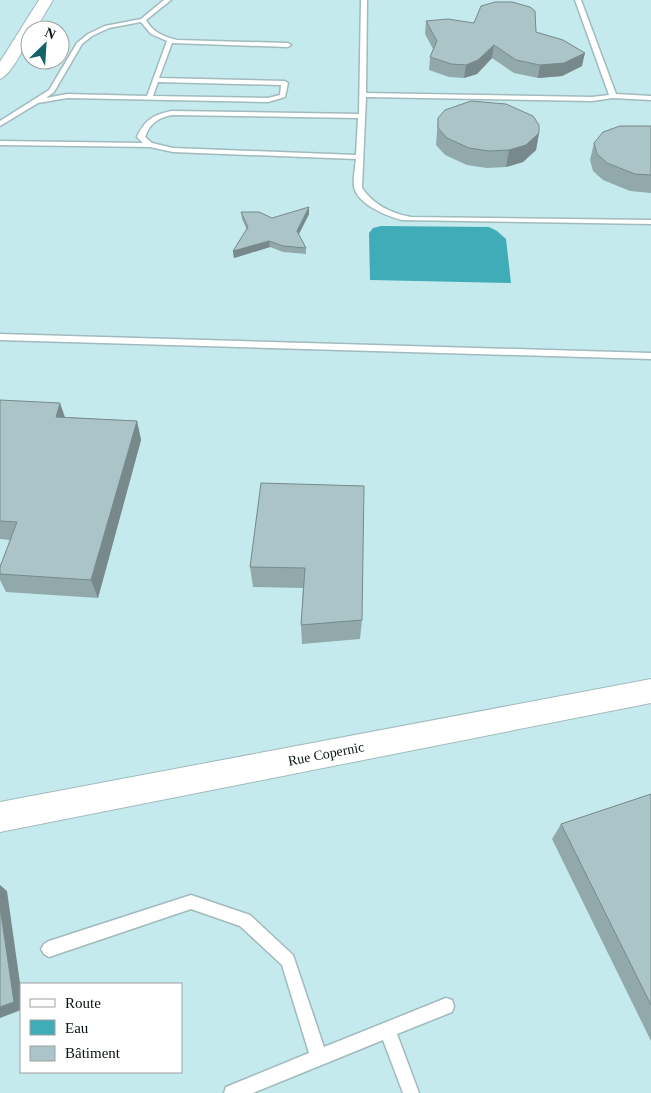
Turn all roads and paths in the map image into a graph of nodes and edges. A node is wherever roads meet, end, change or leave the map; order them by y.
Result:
1 (46, 0) edge
2 (168, 0) edge
3 (364, 0) edge
4 (578, 0) edge
5 (143, 20) junction
6 (170, 40) junction
7 (288, 45) dead end
8 (0, 74) edge
9 (156, 80) junction
10 (363, 95) junction
11 (613, 96) junction
12 (149, 98) junction
13 (651, 98) edge
14 (38, 101) junction
15 (362, 116) junction
16 (0, 124) edge
17 (0, 143) edge
18 (150, 145) junction
19 (360, 157) junction
20 (651, 222) edge
21 (0, 337) edge
22 (651, 356) edge
23 (651, 691) edge
24 (0, 817) edge
25 (49, 949) dead end
26 (446, 1006) dead end
27 (388, 1030) junction
28 (319, 1058) junction
29 (232, 1093) edge
30 (411, 1093) edge

1 - 8 street
2 - 5 lane
3 - 10 lane
4 - 11 lane
5 - 6 lane
5 - 14 lane
6 - 7 lane
6 - 9 lane
9 - 12 lane
9 - 12 lane
10 - 11 lane
10 - 15 lane
11 - 13 lane
12 - 14 lane
14 - 16 lane
15 - 18 lane
15 - 19 lane
17 - 18 lane
18 - 19 lane
19 - 20 lane
21 - 22 lane
23 - 24 street, Rue Copernic
25 - 28 lane
26 - 27 lane
27 - 28 lane
27 - 30 lane
28 - 29 lane

